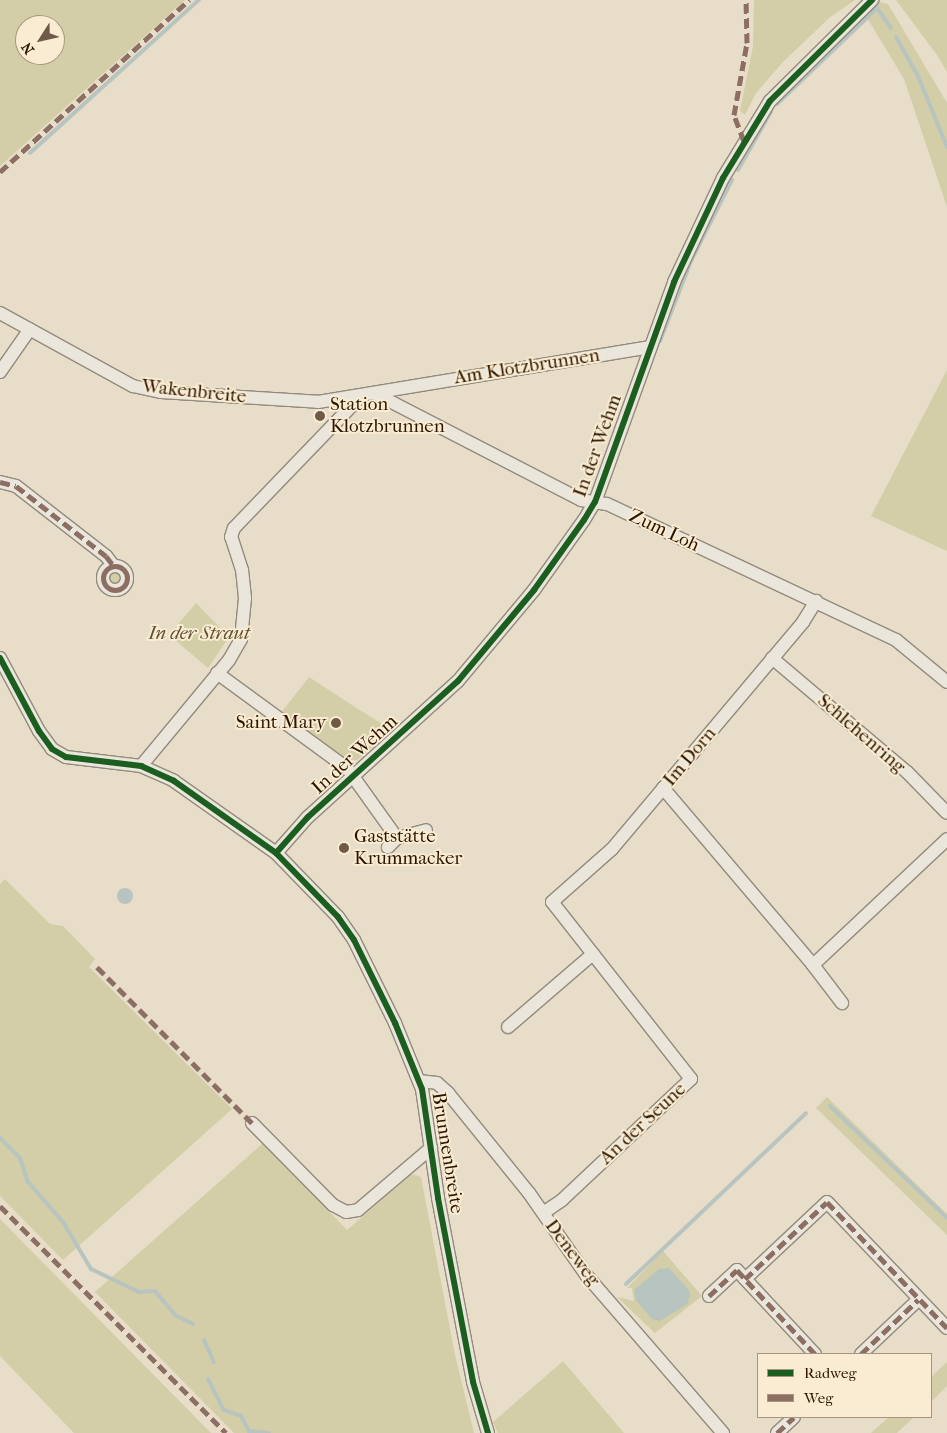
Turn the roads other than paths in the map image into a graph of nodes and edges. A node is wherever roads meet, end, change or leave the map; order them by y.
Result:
1 (872, 0) edge
2 (0, 313) edge
3 (30, 329) junction
4 (650, 347) junction
5 (0, 372) edge
6 (374, 393) junction
7 (360, 398) junction
8 (0, 482) edge
9 (595, 502) junction
10 (113, 565) dead end
11 (816, 601) junction
12 (0, 658) edge
13 (772, 658) junction
14 (217, 673) junction
15 (947, 682) edge
16 (141, 766) junction
17 (353, 776) junction
18 (663, 788) junction
19 (947, 813) edge
20 (426, 830) dead end
21 (947, 839) edge
22 (276, 853) junction
23 (552, 902) joint
24 (593, 954) junction
25 (813, 965) junction
26 (842, 1003) dead end
27 (508, 1026) dead end
28 (419, 1081) junction
29 (252, 1123) dead end
30 (431, 1148) junction
31 (543, 1213) junction
32 (745, 1279) junction
33 (709, 1296) dead end
34 (918, 1300) junction
35 (947, 1328) edge
36 (814, 1353) edge
37 (862, 1353) edge
38 (793, 1418) edge
39 (488, 1433) edge
40 (723, 1433) edge
41 (777, 1433) edge

1 - 4 street, In der Wehm
2 - 3 street, Wakenbreite
3 - 5 street
3 - 7 street, Wakenbreite
4 - 6 street, Am Klotzbrunnen
4 - 9 street, In der Wehm
6 - 7 street, Wakenbreite
6 - 9 street, Zum Loh
7 - 14 street
8 - 10 street
9 - 11 street, Zum Loh
9 - 17 street, In der Wehm
11 - 13 street, Im Dorn
11 - 15 street, Zum Loh
12 - 16 street, Brunnenbreite
13 - 18 street, Im Dorn
13 - 19 street, Schlehenring
14 - 16 street
14 - 17 street
16 - 22 street, Brunnenbreite
17 - 20 street
17 - 22 street, In der Wehm
18 - 23 street, Im Dorn
18 - 25 street
21 - 25 street
22 - 28 street, Brunnenbreite
23 - 24 street, An der Seune
24 - 27 street
24 - 31 street, An der Seune
25 - 26 street
28 - 30 street, Brunnenbreite
28 - 31 street, Deneweg
29 - 30 street
30 - 39 street, Brunnenbreite
31 - 40 street, Deneweg
32 - 33 street
32 - 34 street
32 - 36 street
34 - 35 street
34 - 37 street
38 - 41 street

